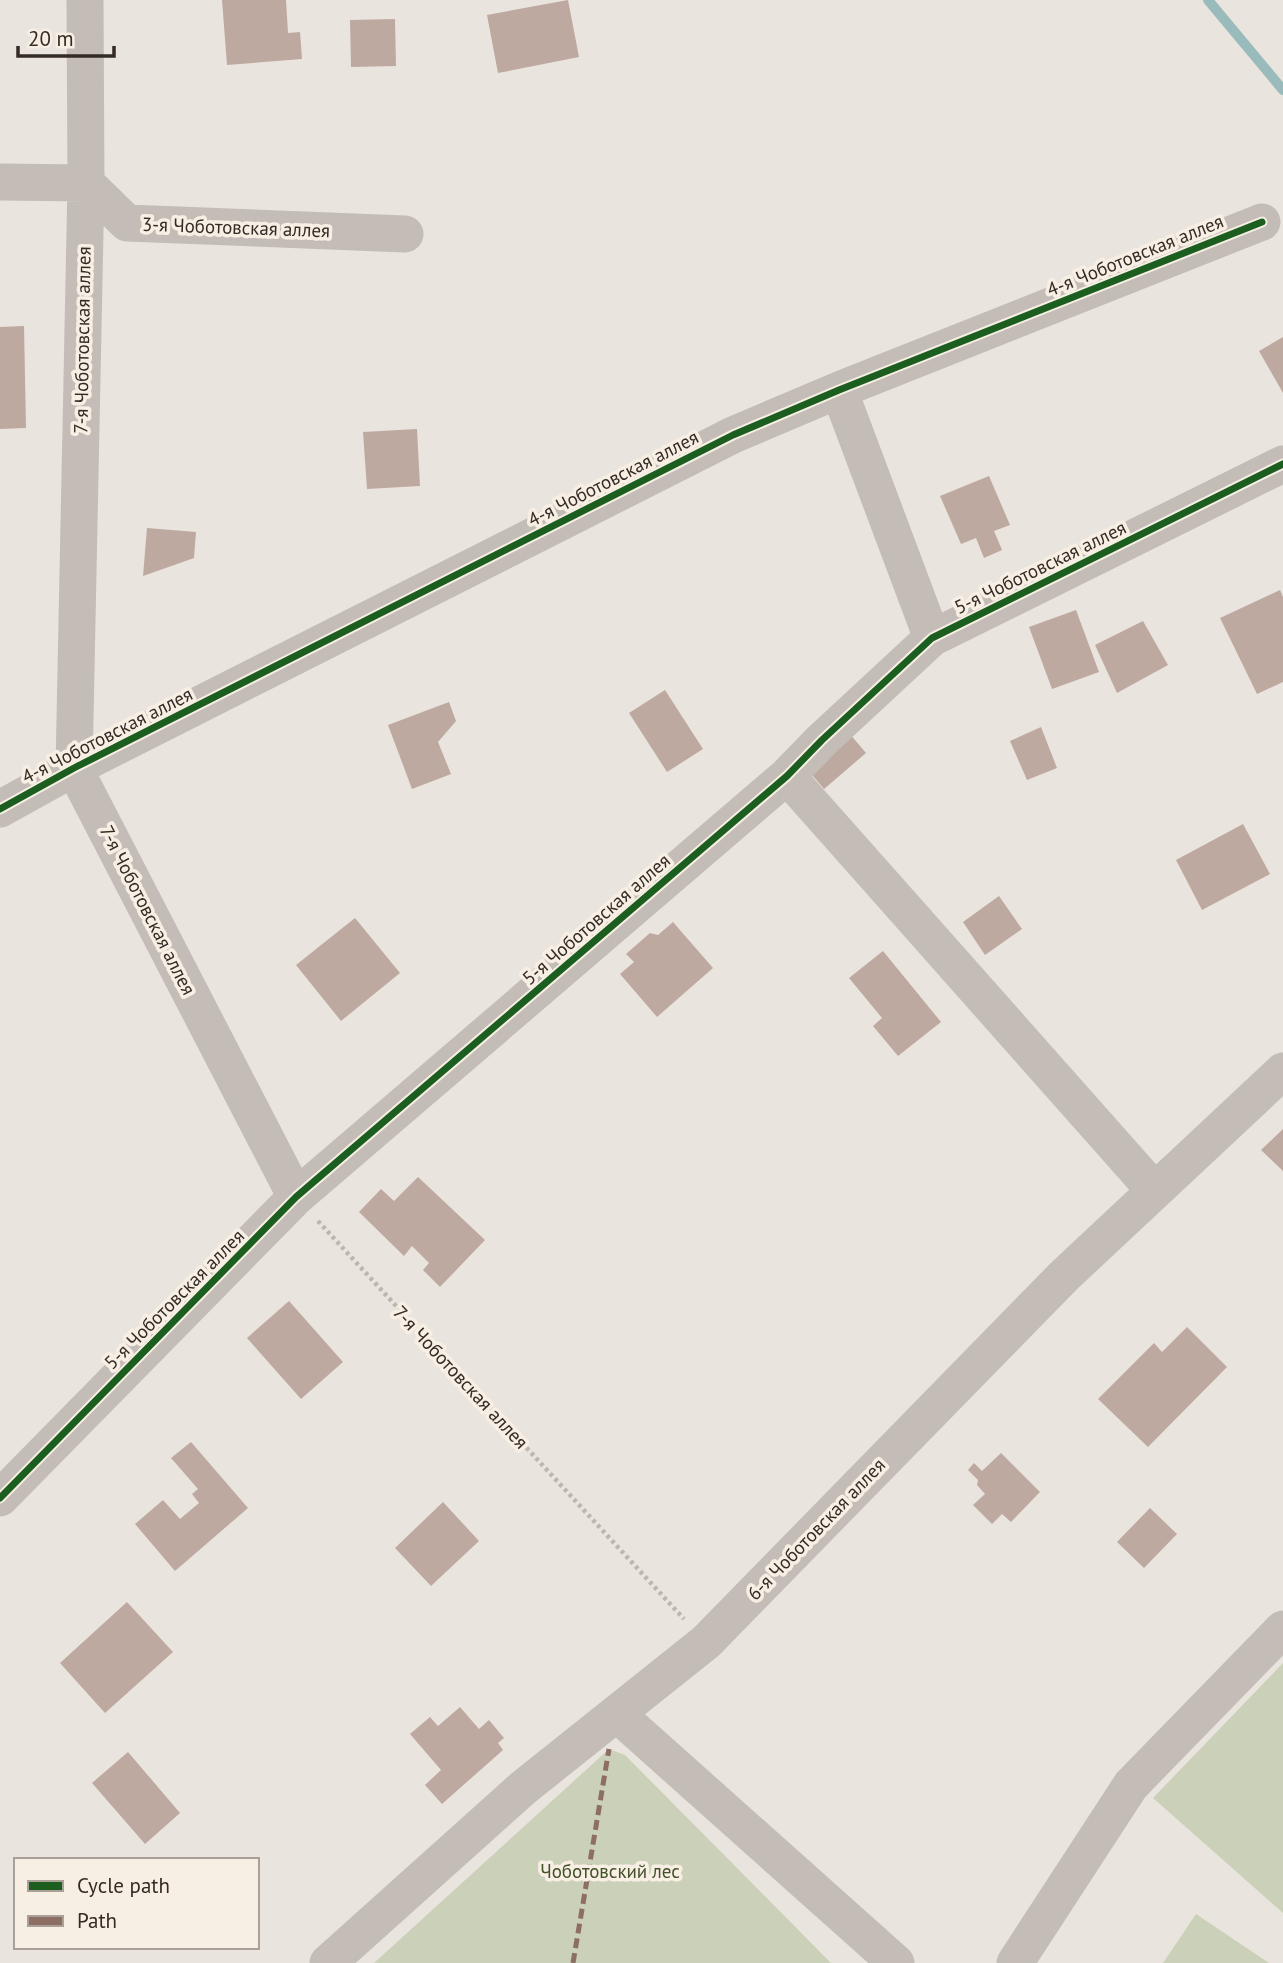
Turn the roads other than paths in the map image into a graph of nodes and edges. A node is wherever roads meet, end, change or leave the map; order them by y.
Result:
1 (85, 0) edge
2 (0, 182) edge
3 (86, 183) junction
4 (1262, 222) dead end
5 (405, 234) dead end
6 (839, 390) junction
7 (1283, 464) edge
8 (932, 638) junction
9 (74, 768) junction
10 (788, 776) junction
11 (0, 809) edge
12 (1283, 1071) edge
13 (1154, 1191) junction
14 (296, 1197) junction
15 (0, 1498) edge
16 (1283, 1629) edge
17 (617, 1714) junction
18 (327, 1963) edge
19 (896, 1963) edge
20 (1015, 1963) edge

1 - 3 street, 7-я Чоботовская аллея
2 - 3 street
3 - 5 street, 3-я Чоботовская аллея
3 - 9 street, 7-я Чоботовская аллея
4 - 6 street, 4-я Чоботовская аллея
6 - 8 street
6 - 9 street, 4-я Чоботовская аллея
7 - 8 street, 5-я Чоботовская аллея
8 - 10 street, 5-я Чоботовская аллея
9 - 11 street, 4-я Чоботовская аллея
9 - 14 street, 7-я Чоботовская аллея
10 - 13 street
10 - 14 street, 5-я Чоботовская аллея
12 - 13 street, 6-я Чоботовская аллея
13 - 17 street, 6-я Чоботовская аллея
14 - 15 street, 5-я Чоботовская аллея
16 - 20 street
17 - 18 street, 6-я Чоботовская аллея
17 - 19 street

